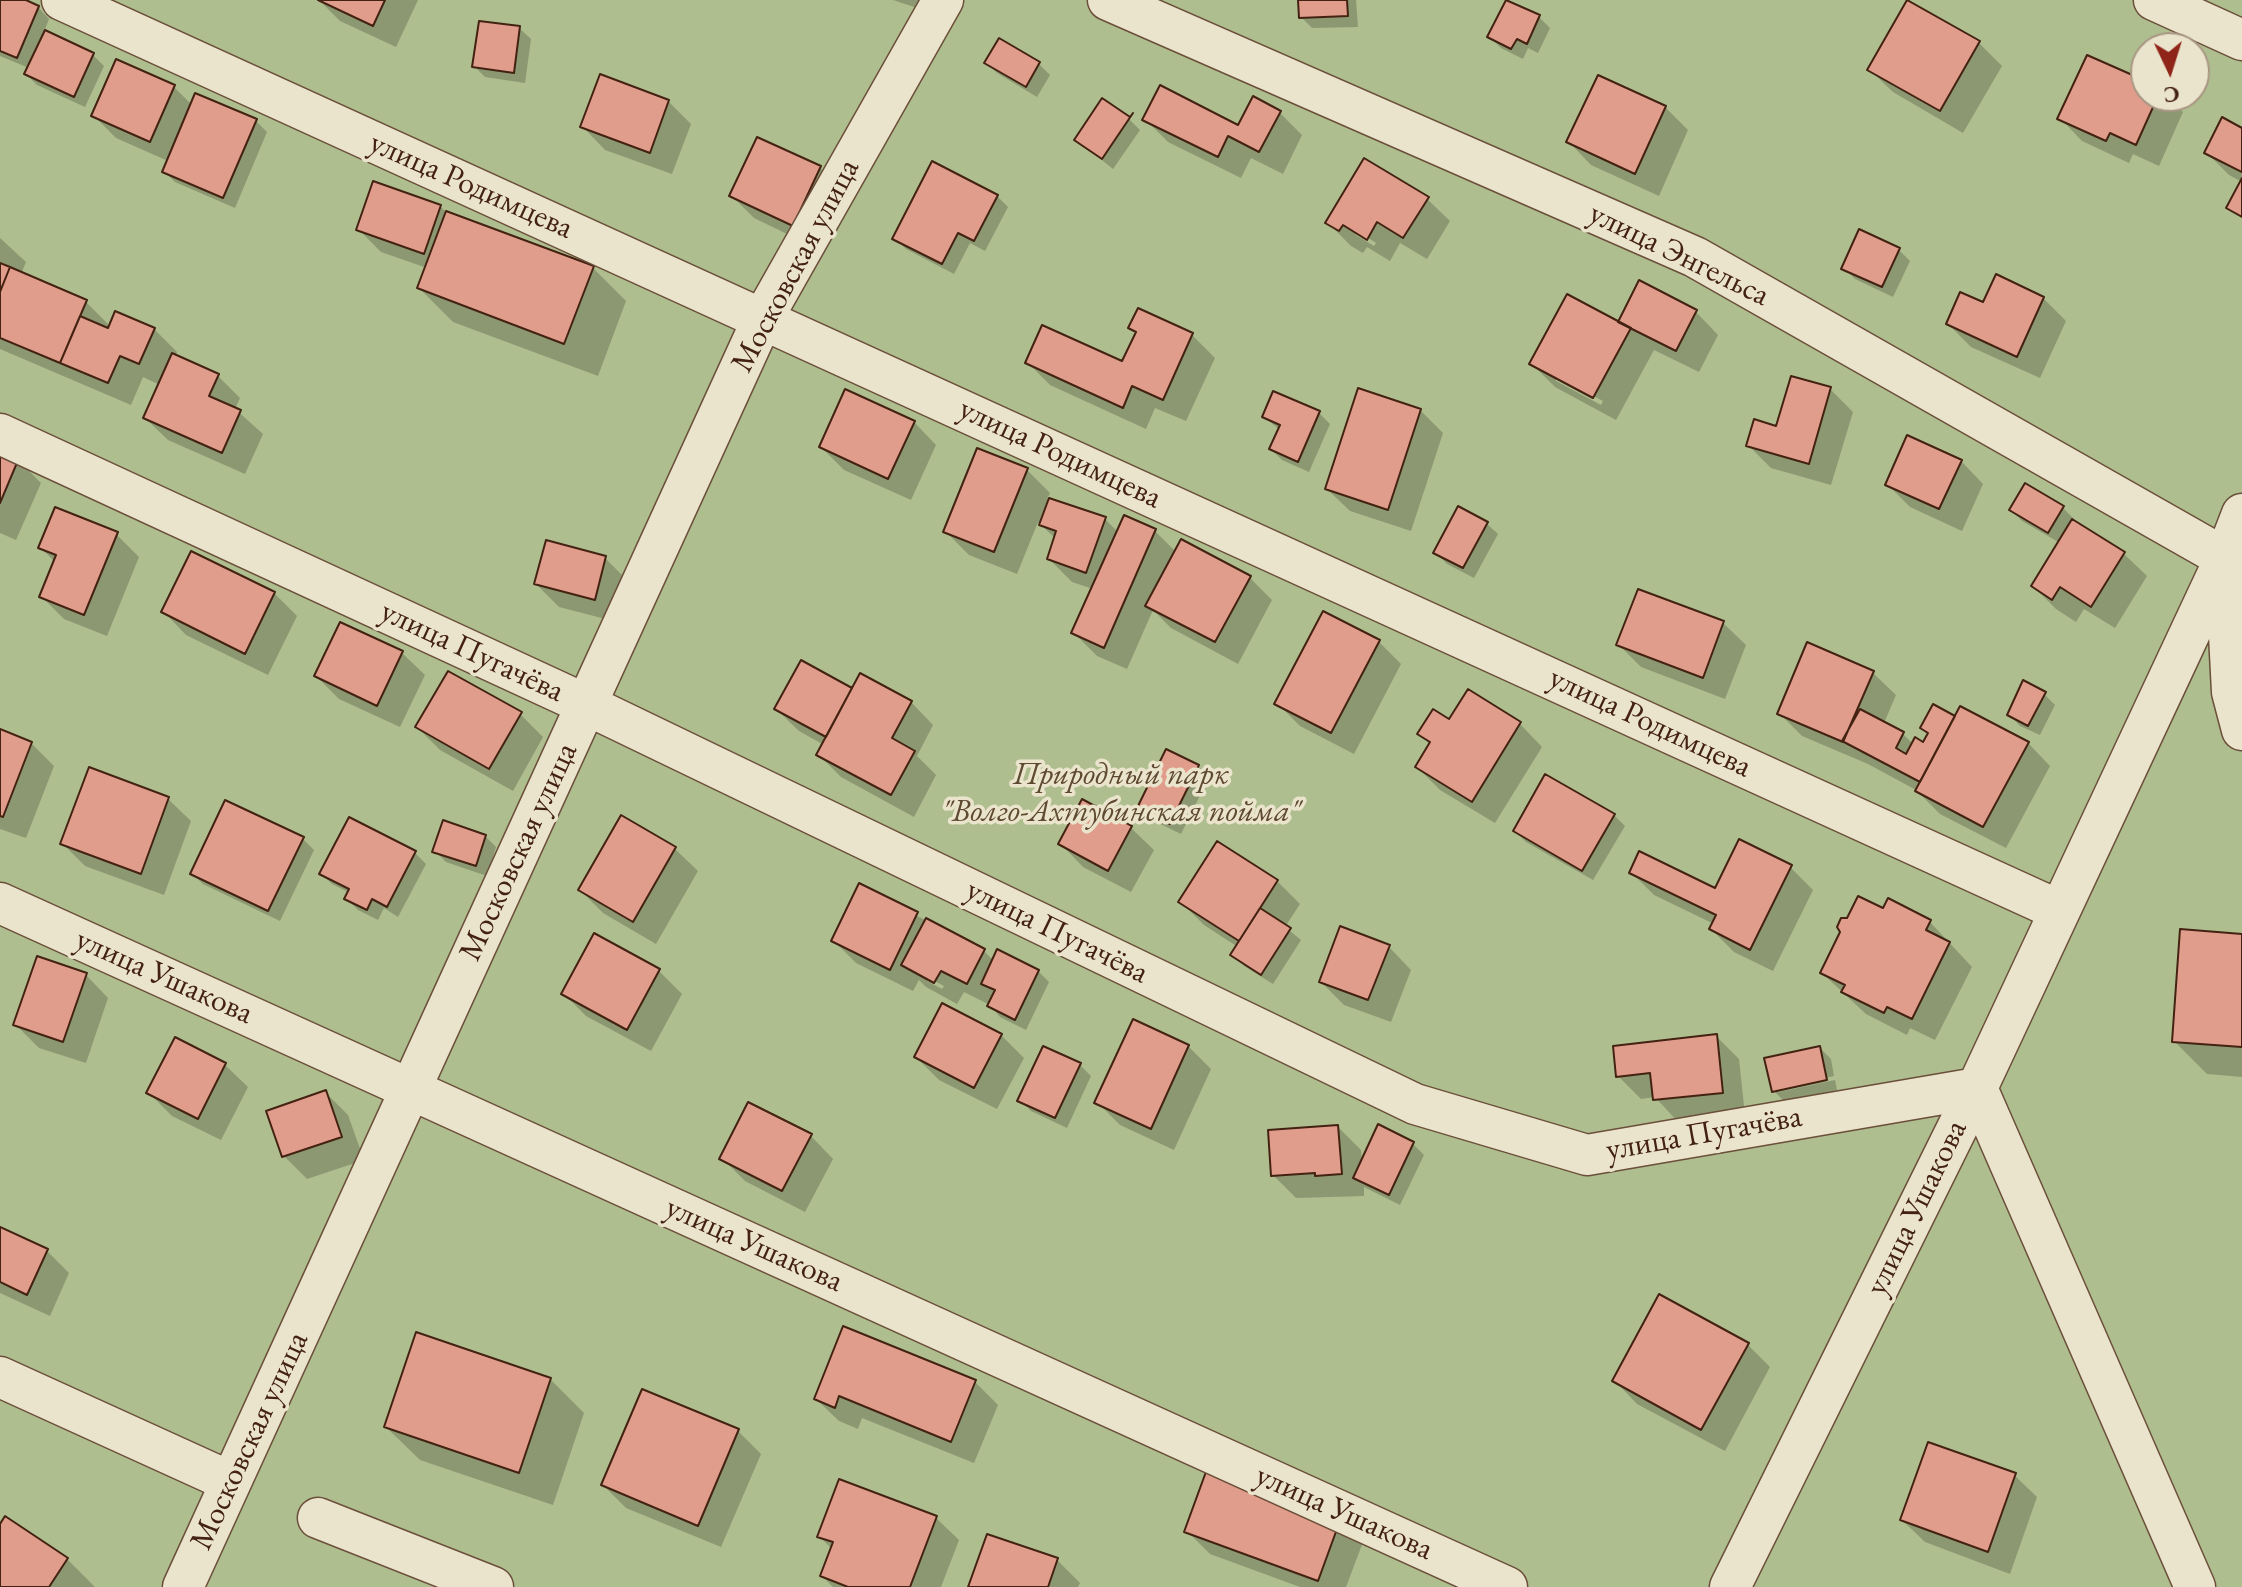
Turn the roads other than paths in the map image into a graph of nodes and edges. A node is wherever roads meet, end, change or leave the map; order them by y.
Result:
1 (62, 0) edge
2 (943, 0) edge
3 (1108, 0) edge
4 (2154, 0) edge
5 (2242, 40) edge
6 (763, 318) junction
7 (0, 434) edge
8 (2242, 514) edge
9 (2225, 558) junction
10 (587, 705) junction
11 (2242, 730) edge
12 (0, 903) edge
13 (2058, 910) junction
14 (1977, 1088) junction
15 (411, 1089) junction
16 (0, 1377) edge
17 (231, 1482) junction
18 (318, 1518) dead end
19 (183, 1587) edge
20 (493, 1587) edge
21 (1507, 1587) edge
22 (1730, 1587) edge
23 (2195, 1587) edge

1 - 6 street, улица Родимцева
2 - 6 street, Московская улица
3 - 9 street, улица Энгельса
4 - 5 street
6 - 10 street, Московская улица
6 - 13 street, улица Родимцева
7 - 10 street, улица Пугачёва
8 - 9 street
9 - 11 street
9 - 13 street
10 - 14 street, улица Пугачёва
10 - 15 street, Московская улица
12 - 15 street, улица Ушакова
13 - 14 street
14 - 22 street, улица Ушакова
14 - 23 street
15 - 17 street, Московская улица
15 - 21 street, улица Ушакова
16 - 17 street
17 - 19 street, Московская улица
18 - 20 street

